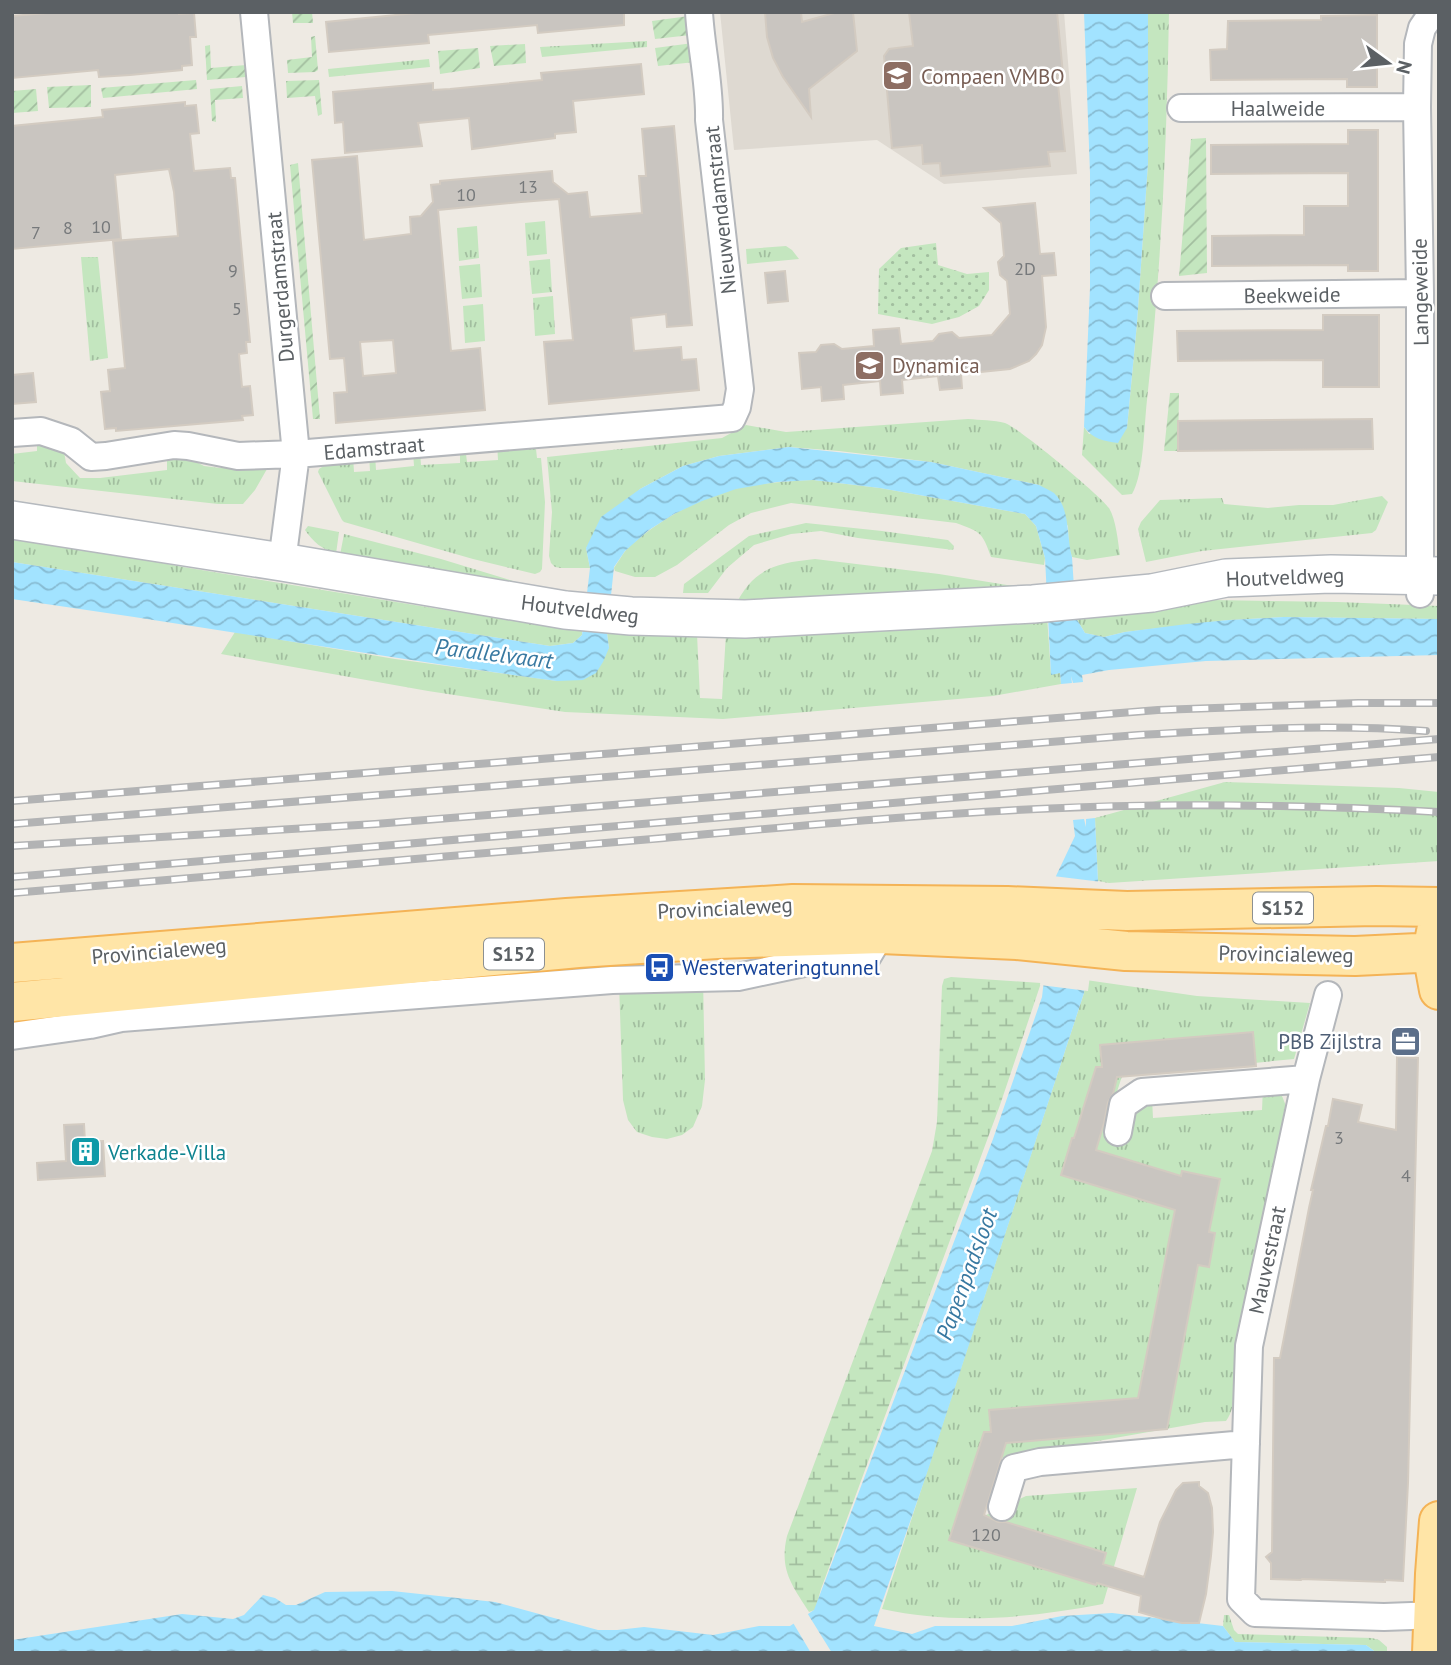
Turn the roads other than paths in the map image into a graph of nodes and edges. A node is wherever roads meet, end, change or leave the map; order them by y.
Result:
1 (254, 12) edge
2 (699, 12) edge
3 (1433, 12) edge
4 (1417, 107) junction
5 (1181, 108) dead end
6 (1420, 293) junction
7 (1165, 296) dead end
8 (737, 407) joint
9 (12, 433) edge
10 (296, 454) junction
11 (12, 520) edge
12 (282, 562) junction
13 (1429, 585) edge
14 (1439, 907) edge
15 (1012, 923) junction
16 (881, 934) junction
17 (1436, 941) edge
18 (12, 963) edge
19 (1439, 990) edge
20 (1328, 995) dead end
21 (12, 1002) edge
22 (12, 1036) edge
23 (1306, 1079) junction
24 (1118, 1132) dead end
25 (1246, 1444) junction
26 (1002, 1507) dead end
27 (1439, 1521) edge
28 (1436, 1615) edge
29 (1432, 1653) edge

1 - 10 street, Durgerdamstraat
2 - 8 street, Nieuwendamstraat
3 - 4 street, Langeweide
4 - 5 street, Haalweide
4 - 6 street, Langeweide
6 - 7 street, Beekweide
6 - 13 street, Langeweide
8 - 10 street, Edamstraat
9 - 10 street, Edamstraat
10 - 12 street, Durgerdamstraat
11 - 12 street, Houtveldweg
12 - 13 street, Houtveldweg
14 - 15 main road, Provincialeweg / S152
15 - 16 main road, Provincialeweg / S152
15 - 17 main road, Provincialeweg / S152
15 - 18 main road, Provincialeweg / S152
16 - 21 main road, Provincialeweg / S152
16 - 22 street
17 - 19 main road
20 - 23 street, Mauvestraat
23 - 24 street
23 - 25 street, Mauvestraat
25 - 26 street
25 - 28 street, Mauvestraat
27 - 28 main road
28 - 29 main road

